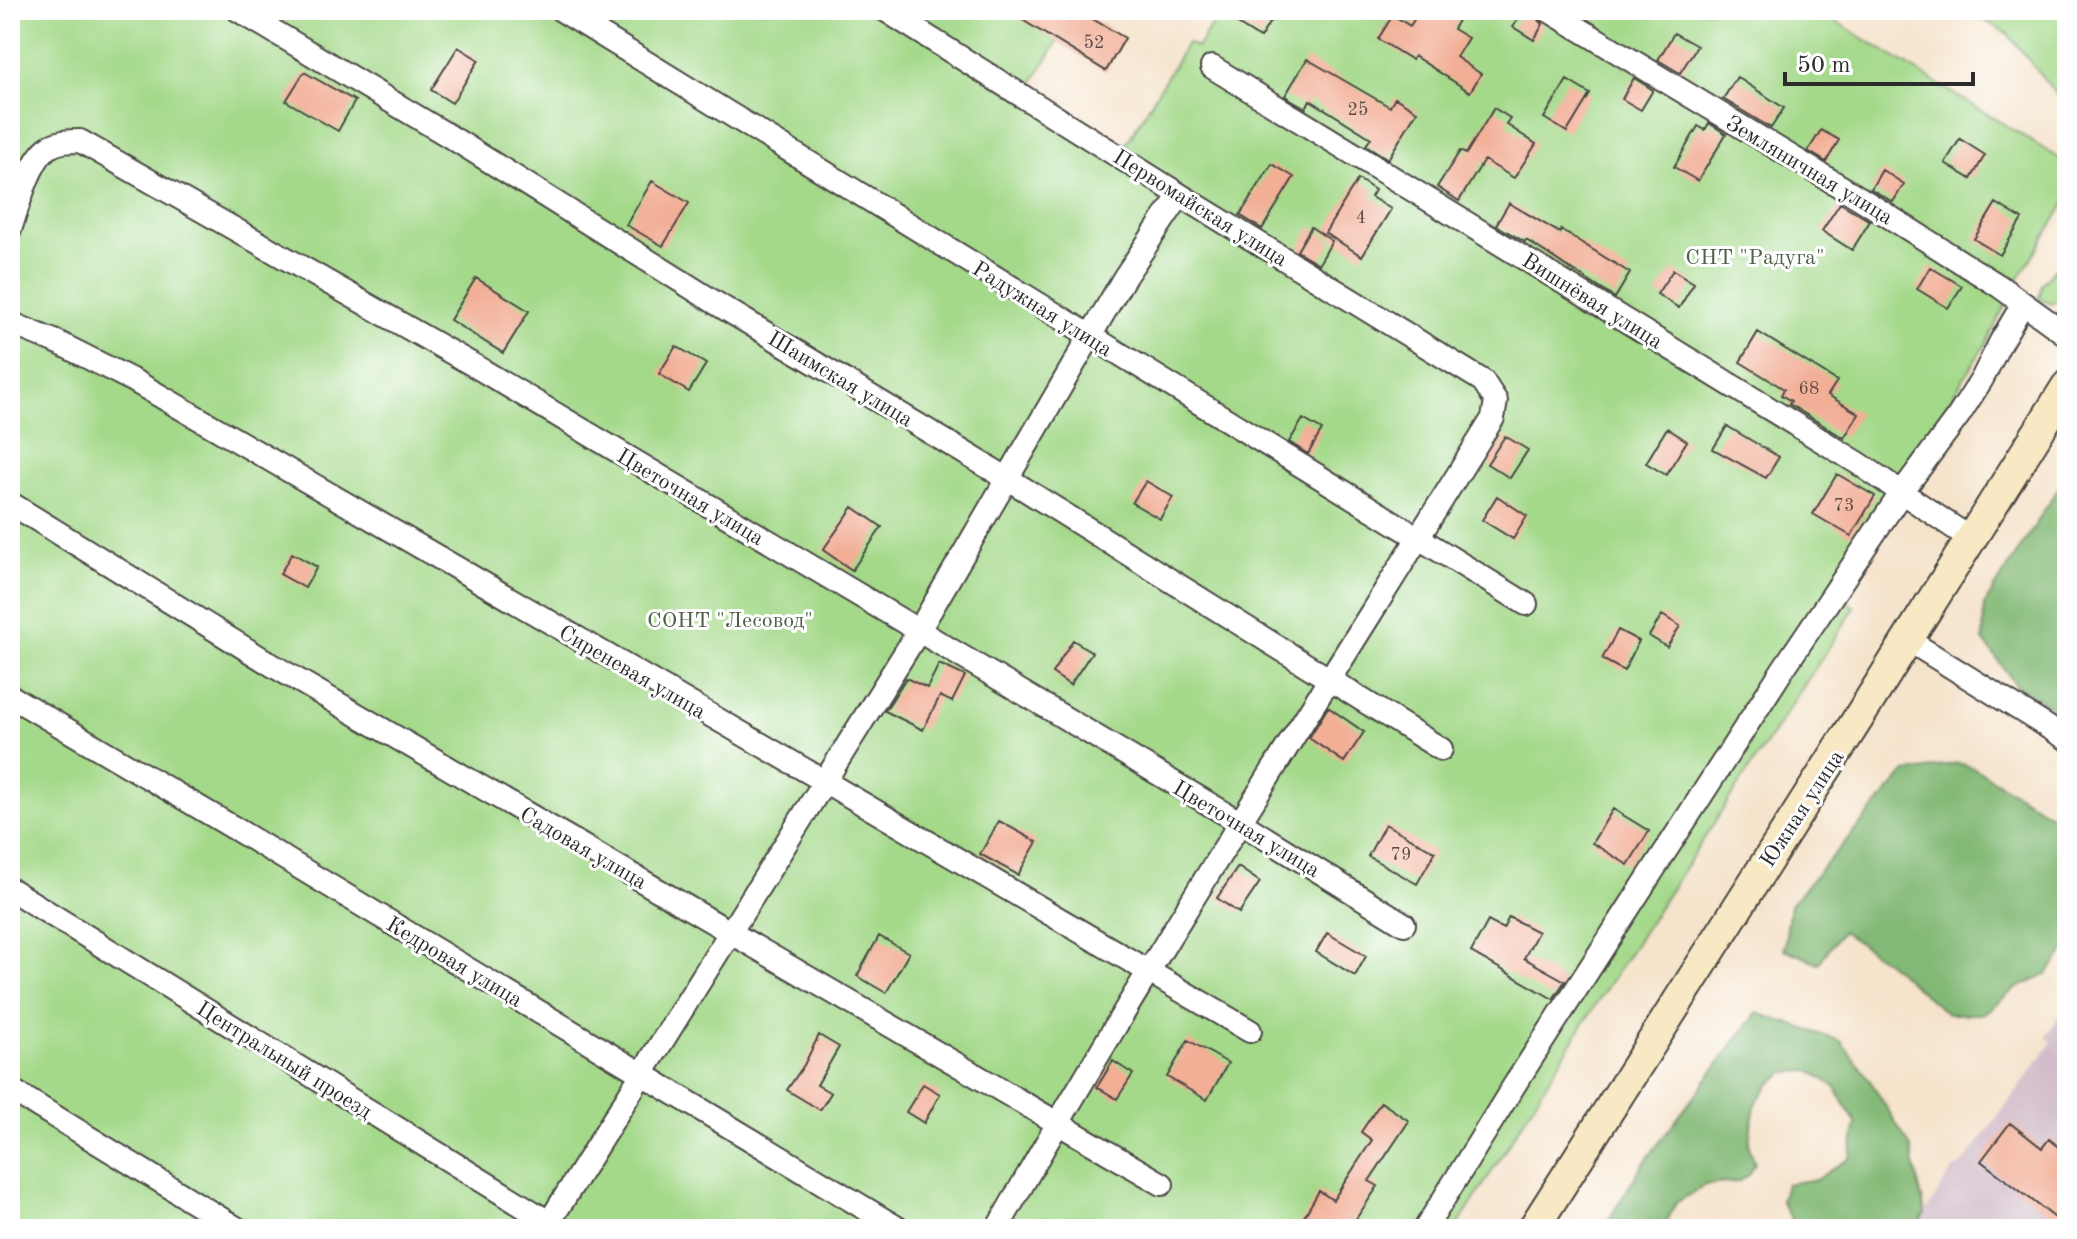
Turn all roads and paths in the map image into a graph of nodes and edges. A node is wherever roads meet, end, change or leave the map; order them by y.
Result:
1 (238, 10) edge
2 (561, 10) edge
3 (885, 10) edge
4 (1548, 10) edge
5 (1212, 67) dead end
6 (1180, 195) junction
7 (10, 230) edge
8 (2023, 304) junction
9 (10, 323) edge
10 (2067, 335) edge
11 (1090, 337) junction
12 (2067, 386) edge
13 (1008, 479) junction
14 (1902, 492) junction
15 (10, 503) edge
16 (1418, 537) junction
17 (1971, 539) junction
18 (1526, 604) dead end
19 (918, 632) junction
20 (1908, 640) junction
21 (1330, 680) junction
22 (10, 696) edge
23 (2067, 739) edge
24 (1441, 749) dead end
25 (824, 781) junction
26 (1241, 823) junction
27 (10, 889) edge
28 (1404, 924) dead end
29 (730, 932) junction
30 (1148, 972) junction
31 (1250, 1031) dead end
32 (642, 1074) junction
33 (10, 1089) edge
34 (1058, 1121) junction
35 (1162, 1184) dead end
36 (552, 1227) edge
37 (238, 1229) edge
38 (899, 1229) edge
39 (997, 1229) edge
40 (1425, 1229) edge
41 (1533, 1229) edge

1 - 13 street, Шаимская улица
2 - 11 street, Радужная улица
3 - 6 street, Первомайская улица
4 - 8 street, Земляничная улица
5 - 14 street, Вишнёвая улица
6 - 11 street
6 - 16 street, Первомайская улица
7 - 19 street, Цветочная улица
8 - 10 street, Земляничная улица
8 - 14 street
9 - 25 street, Сиреневая улица
11 - 13 street
11 - 16 street, Радужная улица
12 - 17 main road, Южная улица
13 - 19 street
13 - 21 street, Шаимская улица
14 - 17 street, Вишнёвая улица
14 - 40 street
15 - 29 street, Садовая улица
16 - 18 street, Радужная улица
16 - 21 street
17 - 20 main road, Южная улица
19 - 25 street
19 - 26 street, Цветочная улица
20 - 23 street
20 - 41 main road, Южная улица
21 - 24 street, Шаимская улица
21 - 26 street
22 - 32 street, Кедровая улица
25 - 29 street
25 - 30 street, Сиреневая улица
26 - 28 street, Цветочная улица
26 - 30 street
27 - 36 street, Центральный проезд
29 - 32 street
29 - 34 street, Садовая улица
30 - 31 street, Сиреневая улица
30 - 34 street
32 - 36 street
32 - 38 street, Кедровая улица
33 - 37 street
34 - 35 street, Садовая улица
34 - 39 street

